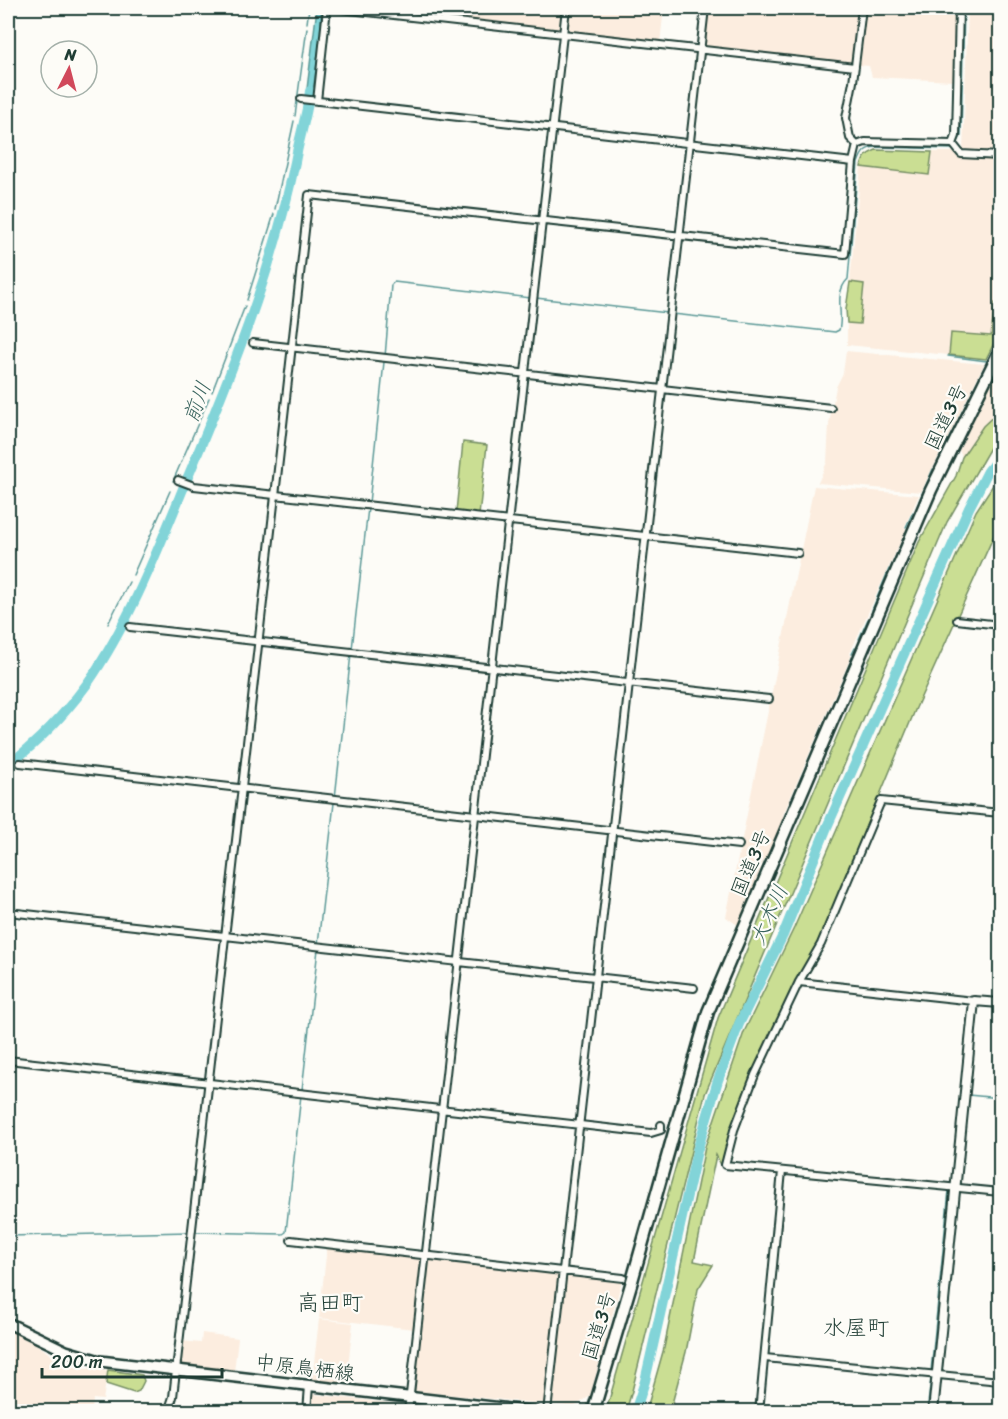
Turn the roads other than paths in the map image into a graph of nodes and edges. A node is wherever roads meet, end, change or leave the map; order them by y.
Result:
1 (329, 8) edge
2 (566, 8) edge
3 (705, 8) edge
4 (862, 8) edge
5 (959, 8) edge
6 (563, 34) junction
7 (701, 49) junction
8 (855, 67) junction
9 (302, 99) dead end
10 (316, 101) junction
11 (553, 128) junction
12 (690, 143) junction
13 (857, 146) junction
14 (956, 147) junction
15 (1000, 156) edge
16 (853, 162) junction
17 (542, 221) junction
18 (680, 236) junction
19 (253, 343) dead end
20 (292, 347) junction
21 (1000, 350) edge
22 (525, 373) junction
23 (663, 389) junction
24 (831, 408) dead end
25 (178, 480) dead end
26 (275, 494) junction
27 (508, 520) junction
28 (646, 536) junction
29 (798, 553) dead end
30 (957, 620) dead end
31 (1000, 625) edge
32 (130, 627) dead end
33 (259, 642) junction
34 (491, 668) junction
35 (629, 683) junction
36 (769, 699) dead end
37 (20, 764) dead end
38 (242, 789) junction
39 (1000, 813) edge
40 (474, 815) junction
41 (613, 831) junction
42 (739, 845) dead end
43 (8, 912) edge
44 (225, 936) junction
45 (458, 962) junction
46 (597, 977) junction
47 (799, 982) junction
48 (694, 988) dead end
49 (974, 1000) junction
50 (1000, 1003) edge
51 (8, 1060) edge
52 (209, 1083) junction
53 (441, 1110) junction
54 (580, 1125) junction
55 (661, 1125) dead end
56 (782, 1172) junction
57 (955, 1188) junction
58 (1000, 1192) edge
59 (291, 1240) dead end
60 (425, 1256) junction
61 (564, 1272) junction
62 (623, 1278) dead end
63 (8, 1323) edge
64 (765, 1358) junction
65 (176, 1371) junction
66 (936, 1374) junction
67 (1000, 1381) edge
68 (309, 1386) junction
69 (410, 1398) junction
70 (514, 1410) edge
71 (168, 1412) edge
72 (307, 1412) edge
73 (408, 1412) edge
74 (535, 1412) edge
75 (548, 1412) edge
76 (592, 1412) edge
77 (759, 1412) edge
78 (933, 1412) edge

1 - 6 street
1 - 10 street
2 - 6 street
3 - 7 street
4 - 8 street
5 - 14 street
6 - 7 street
6 - 11 street
7 - 8 street
7 - 12 street
8 - 13 street
9 - 10 street
10 - 11 street
11 - 12 street
11 - 17 street
12 - 16 street
12 - 18 street
13 - 14 street
13 - 16 street
14 - 15 street
16 - 18 street
17 - 18 street
17 - 20 street
17 - 22 street
18 - 23 street
19 - 20 street
20 - 22 street
20 - 26 street
21 - 76 highway, 国道3号
22 - 23 street
22 - 27 street
23 - 24 street
23 - 28 street
25 - 26 street
26 - 27 street
26 - 33 street
27 - 28 street
27 - 34 street
28 - 29 street
28 - 35 street
30 - 31 street
32 - 33 street
33 - 34 street
33 - 38 street
34 - 35 street
34 - 40 street
35 - 36 street
35 - 41 street
37 - 38 street
38 - 40 street
38 - 44 street
39 - 47 street
40 - 41 street
40 - 45 street
41 - 42 street
41 - 46 street
43 - 44 street
44 - 45 street
44 - 52 street
45 - 46 street
45 - 53 street
46 - 48 street
46 - 54 street
47 - 49 street
47 - 56 street
49 - 50 street
49 - 57 street
51 - 52 street
52 - 53 street
52 - 65 street
53 - 54 street
53 - 60 street
54 - 55 street
54 - 61 street
56 - 57 street
56 - 64 street
57 - 58 street
57 - 66 street
59 - 60 street
60 - 61 street
60 - 69 street
61 - 62 street
61 - 75 street
63 - 65 main road, 中原鳥栖線
64 - 66 street
64 - 77 street
65 - 68 main road, 中原鳥栖線
65 - 71 street
66 - 67 street
66 - 78 street
68 - 69 main road, 中原鳥栖線
68 - 72 street
69 - 70 main road, 中原鳥栖線
69 - 73 street
70 - 74 main road, 中原鳥栖線

